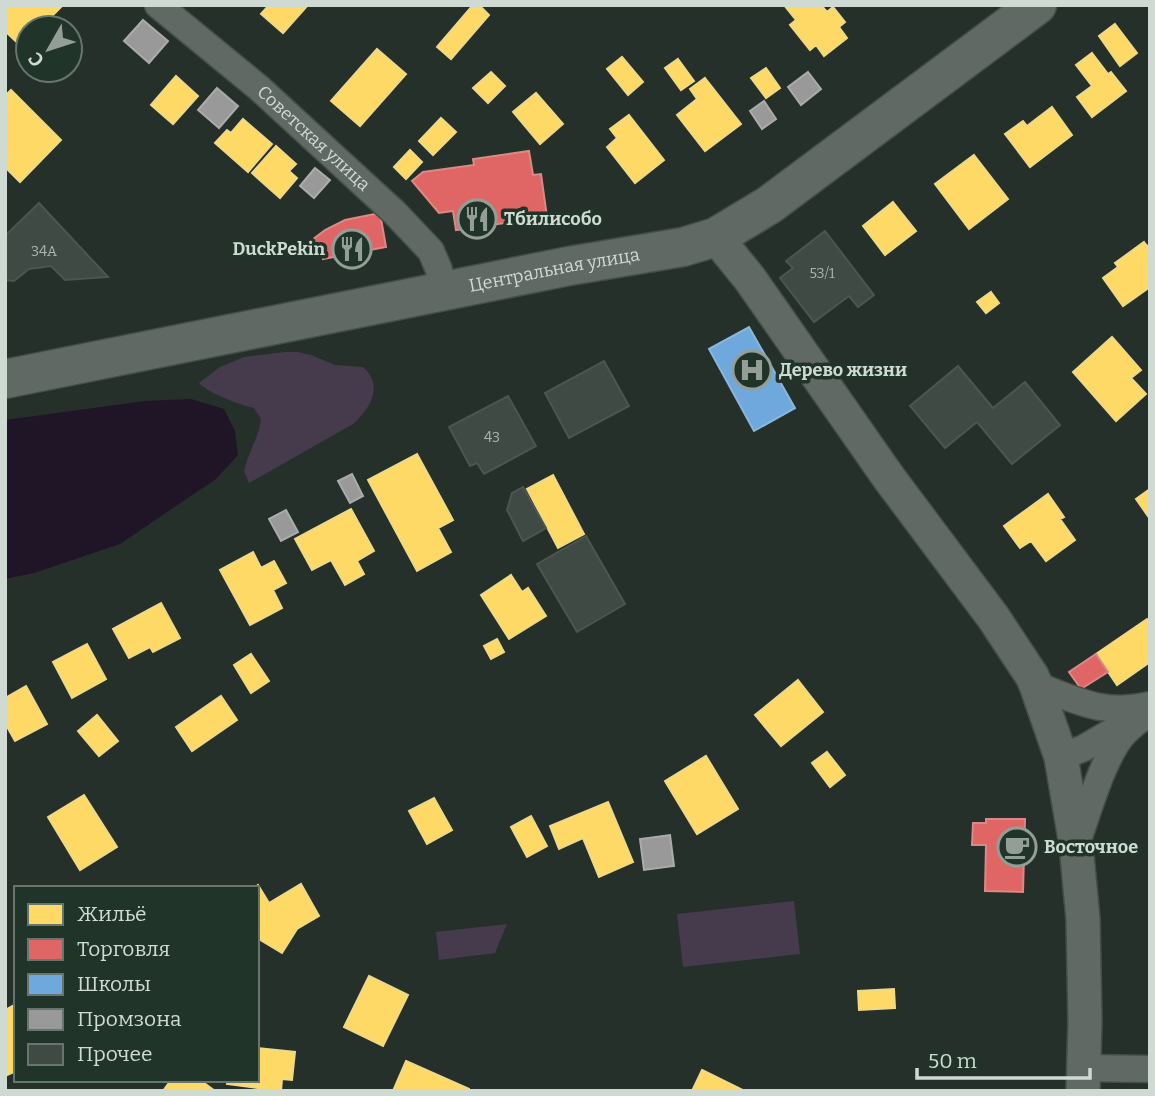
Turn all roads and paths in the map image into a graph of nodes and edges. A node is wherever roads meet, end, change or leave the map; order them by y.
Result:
1 (158, 5) edge
2 (1037, 5) edge
3 (716, 237) junction
4 (442, 291) junction
5 (5, 379) edge
6 (1035, 685) junction
7 (1150, 709) edge
8 (1061, 757) junction
9 (1076, 845) junction
10 (1150, 1069) edge
11 (1083, 1079) edge

1 - 4 street, Советская улица
2 - 3 main road, Центральная улица
3 - 4 main road, Центральная улица
3 - 6 street
4 - 5 main road, Центральная улица
6 - 7 street
6 - 8 street
7 - 8 street
7 - 9 street
8 - 9 street
9 - 11 street
10 - 11 street

